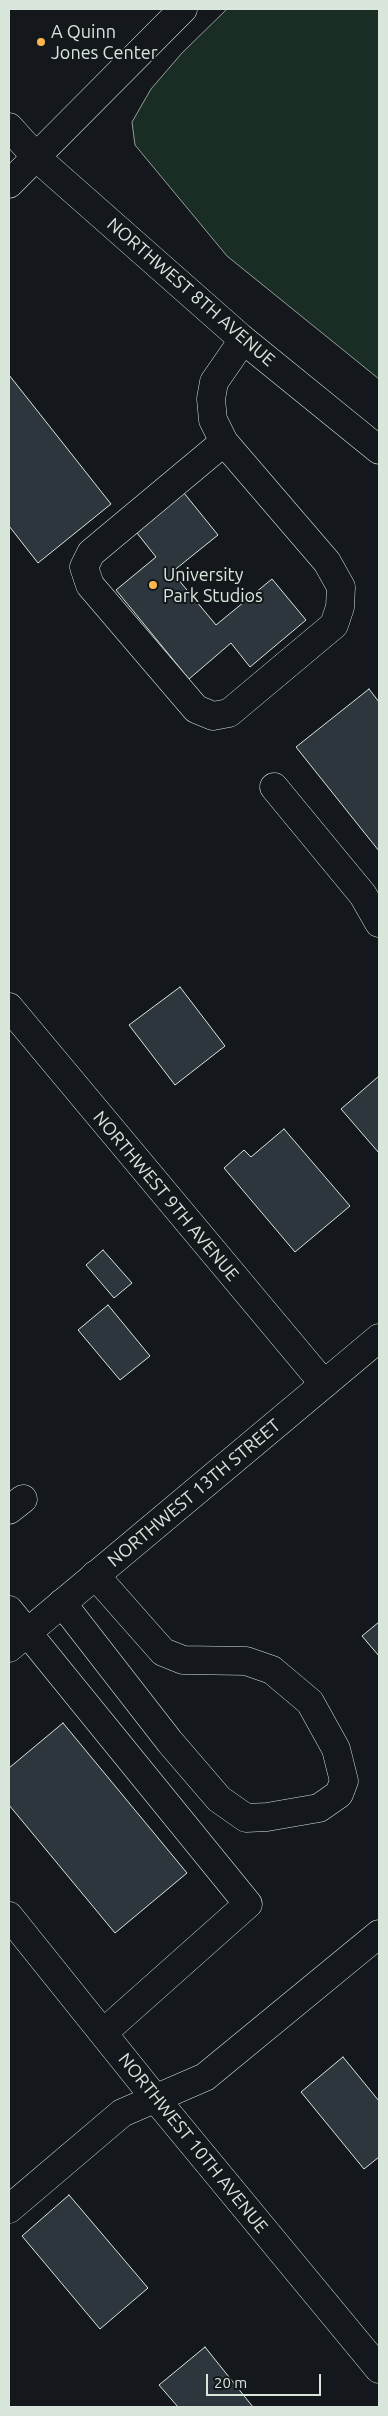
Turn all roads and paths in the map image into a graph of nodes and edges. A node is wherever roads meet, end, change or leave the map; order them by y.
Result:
1 (183, 9) edge
2 (9, 127) edge
3 (36, 158) junction
4 (9, 184) edge
5 (243, 340) junction
6 (224, 442) junction
7 (379, 450) edge
8 (274, 787) dead end
9 (379, 923) edge
10 (9, 1007) edge
11 (379, 1338) edge
12 (324, 1384) junction
13 (95, 1575) junction
14 (62, 1603) junction
15 (9, 1610) edge
16 (18, 1640) edge
17 (9, 1916) edge
18 (379, 1934) edge
19 (103, 2033) junction
20 (155, 2098) junction
21 (9, 2209) edge
22 (379, 2368) edge

1 - 3 street
2 - 3 street, NORTHWEST 8TH AVENUE
3 - 4 street
3 - 5 street, NORTHWEST 8TH AVENUE
5 - 6 street
5 - 7 street, NORTHWEST 8TH AVENUE
6 - 6 street
8 - 9 street
10 - 12 street, NORTHWEST 9TH AVENUE
11 - 12 street, NORTHWEST 13TH STREET
12 - 13 street, NORTHWEST 13TH STREET
13 - 14 street, NORTHWEST 13TH STREET
13 - 14 street
14 - 16 street, NORTHWEST 13TH STREET
15 - 16 street
16 - 19 street
17 - 19 street, NORTHWEST 10TH AVENUE
18 - 20 street
19 - 20 street, NORTHWEST 10TH AVENUE
20 - 21 street
20 - 22 street, NORTHWEST 10TH AVENUE

